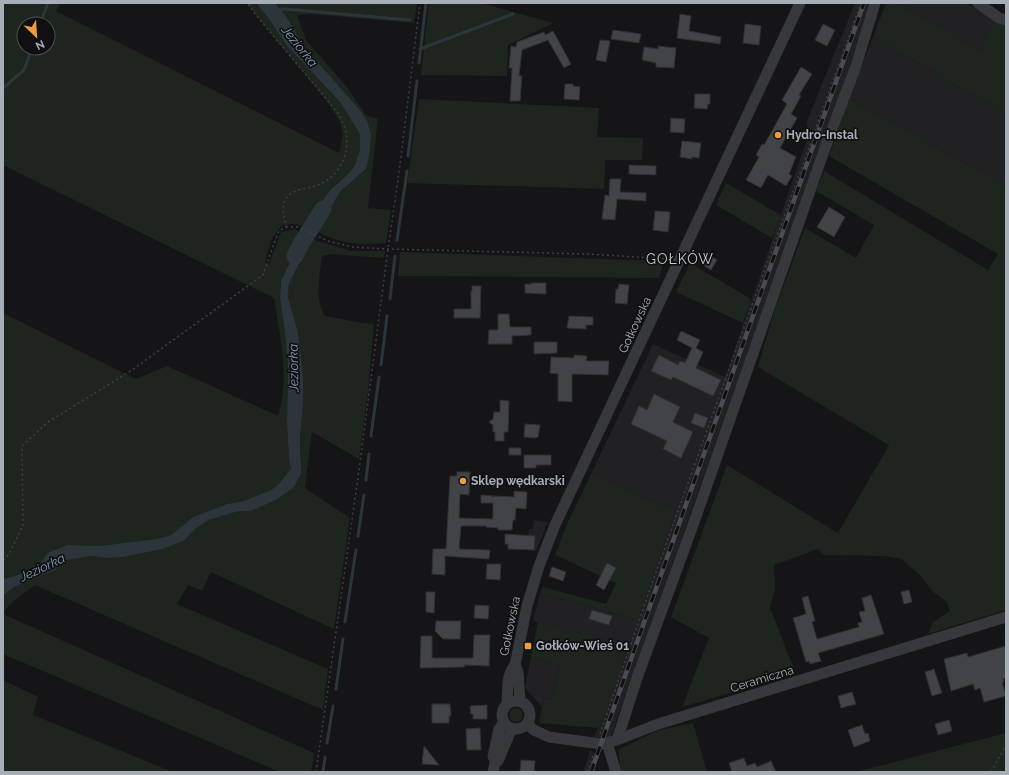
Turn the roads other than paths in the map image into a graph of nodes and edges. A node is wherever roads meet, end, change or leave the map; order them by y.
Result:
1 (800, 3) edge
2 (875, 3) edge
3 (978, 3) edge
4 (1006, 20) edge
5 (1006, 617) edge
6 (515, 665) junction
7 (520, 701) junction
8 (507, 704) junction
9 (527, 724) junction
10 (508, 725) junction
11 (607, 742) junction
12 (494, 768) edge
13 (616, 772) edge

1 - 6 street, Gołkowska
2 - 11 street
3 - 4 street
5 - 11 street, Ceramiczna
6 - 7 street, Gołkowska
6 - 8 street, Gołkowska
7 - 8 street
7 - 9 street
8 - 10 street
9 - 10 street
9 - 11 street, Ceramiczna
10 - 12 street
11 - 13 street

